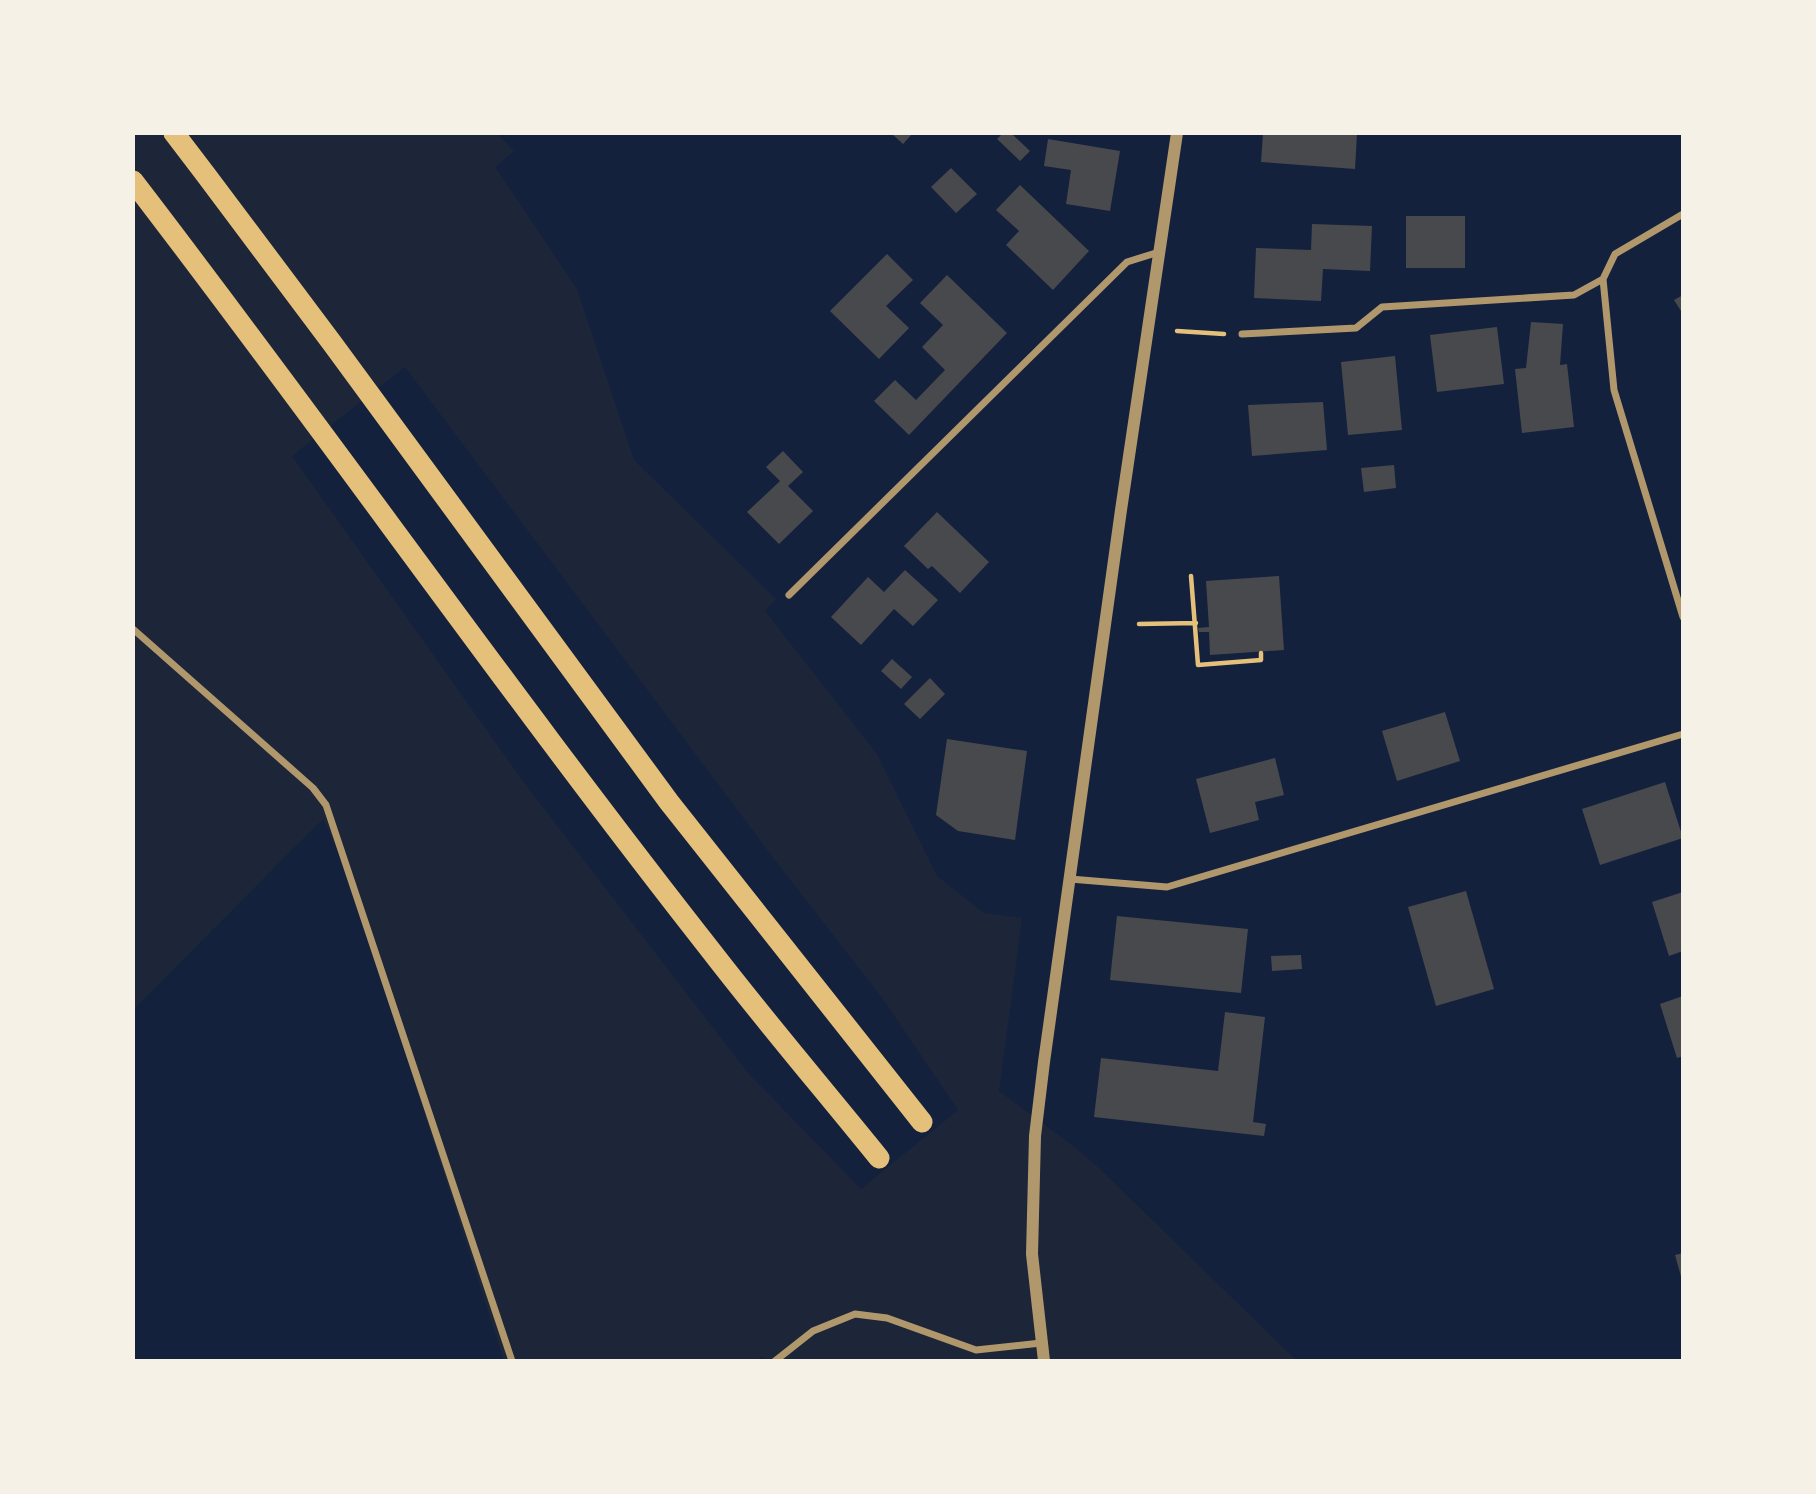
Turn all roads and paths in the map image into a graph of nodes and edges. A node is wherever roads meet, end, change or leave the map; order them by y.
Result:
1 (174, 133) edge
2 (1177, 133) edge
3 (133, 181) edge
4 (1683, 214) edge
5 (1159, 252) junction
6 (1603, 279) junction
7 (1177, 331) dead end
8 (1242, 334) joint
9 (1191, 576) dead end
10 (789, 595) dead end
11 (1683, 617) edge
12 (1196, 623) junction
13 (1139, 624) dead end
14 (133, 629) edge
15 (1261, 653) dead end
16 (1683, 734) edge
17 (1070, 879) junction
18 (922, 1122) dead end
19 (880, 1158) dead end
20 (1041, 1343) junction
21 (512, 1361) edge
22 (775, 1361) edge
23 (1044, 1361) edge

1 - 18 highway
2 - 5 street
3 - 19 highway
4 - 6 street
5 - 10 street
5 - 17 street
6 - 8 street
6 - 11 street
7 - 8 path
9 - 12 path
12 - 13 path
12 - 15 path
14 - 21 street
16 - 17 street
17 - 20 street
20 - 22 street
20 - 23 street

